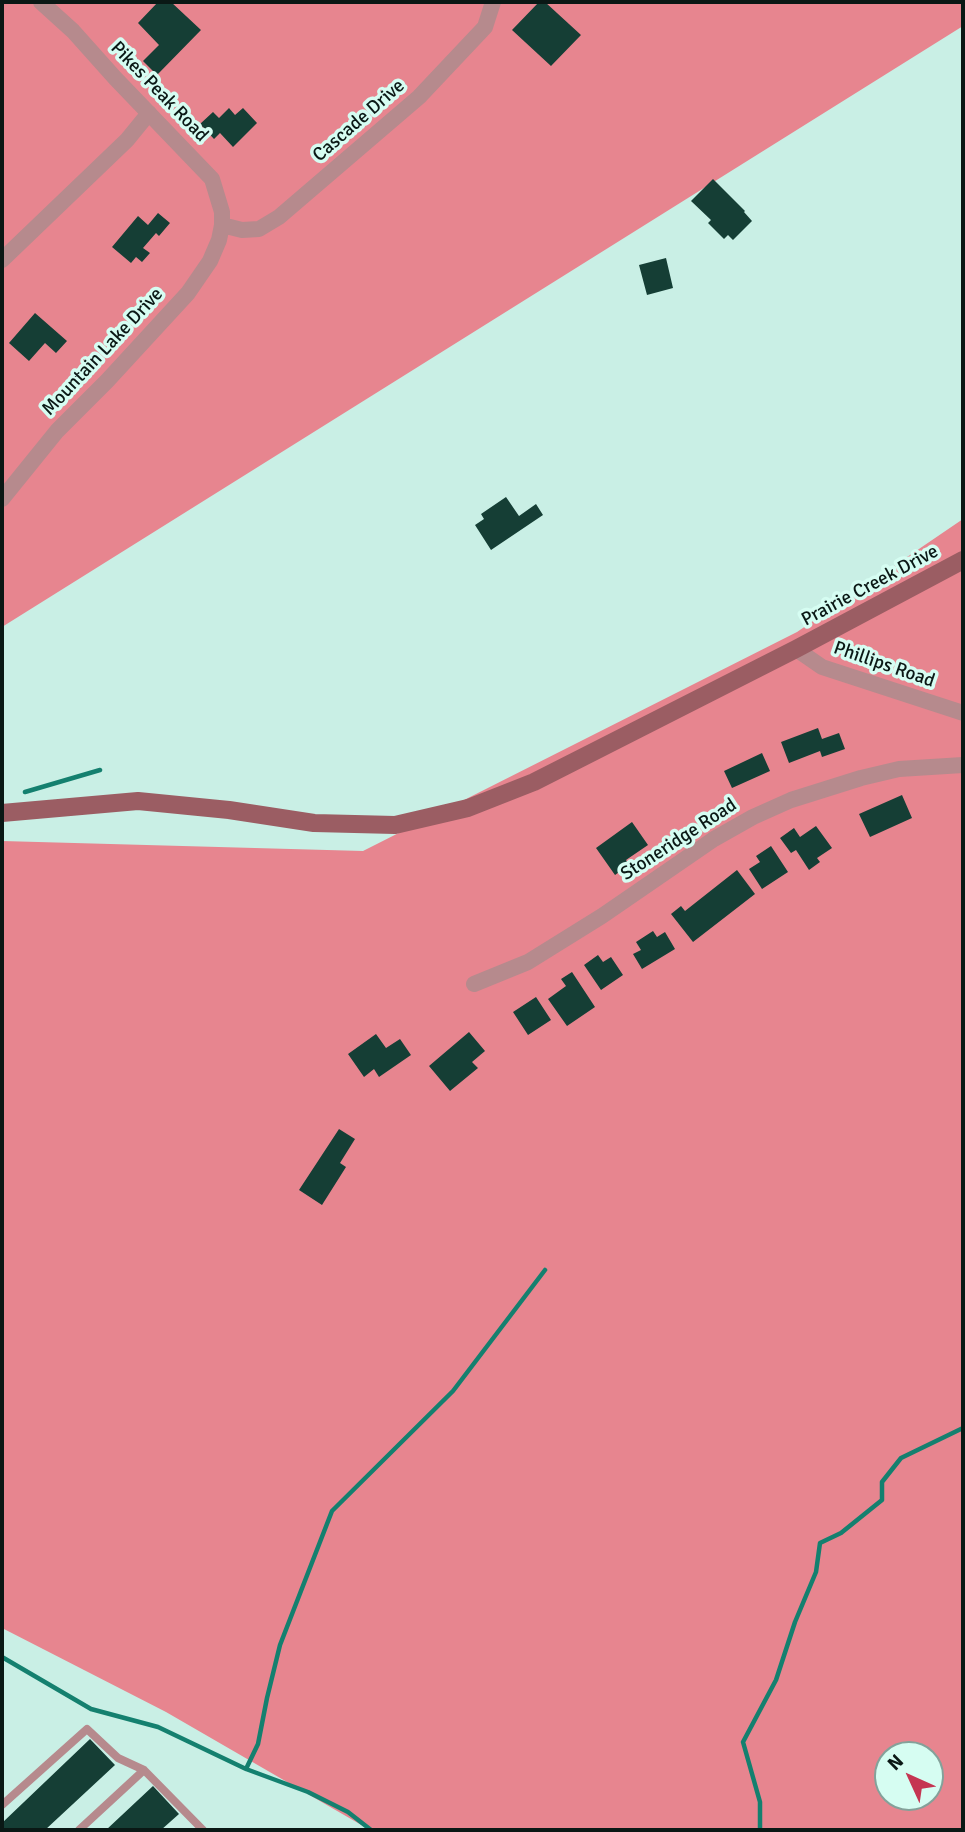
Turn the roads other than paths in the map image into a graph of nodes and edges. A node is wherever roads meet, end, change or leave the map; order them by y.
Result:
1 (41, 2) edge
2 (493, 2) edge
3 (149, 113) junction
4 (222, 225) junction
5 (2, 260) edge
6 (2, 499) edge
7 (963, 559) edge
8 (796, 649) junction
9 (963, 713) edge
10 (963, 765) edge
11 (2, 813) edge
12 (474, 984) dead end
13 (144, 1770) junction
14 (2, 1805) edge
15 (196, 1828) edge
16 (79, 1830) edge

1 - 3 street, Pikes Peak Road
2 - 4 street, Cascade Drive
3 - 4 street, Pikes Peak Road
3 - 5 street
4 - 6 street, Mountain Lake Drive
7 - 8 main road, Prairie Creek Drive
8 - 9 street, Phillips Road
8 - 11 main road, Prairie Creek Drive
10 - 12 street, Stoneridge Road
13 - 14 lane
13 - 15 lane
13 - 16 lane

